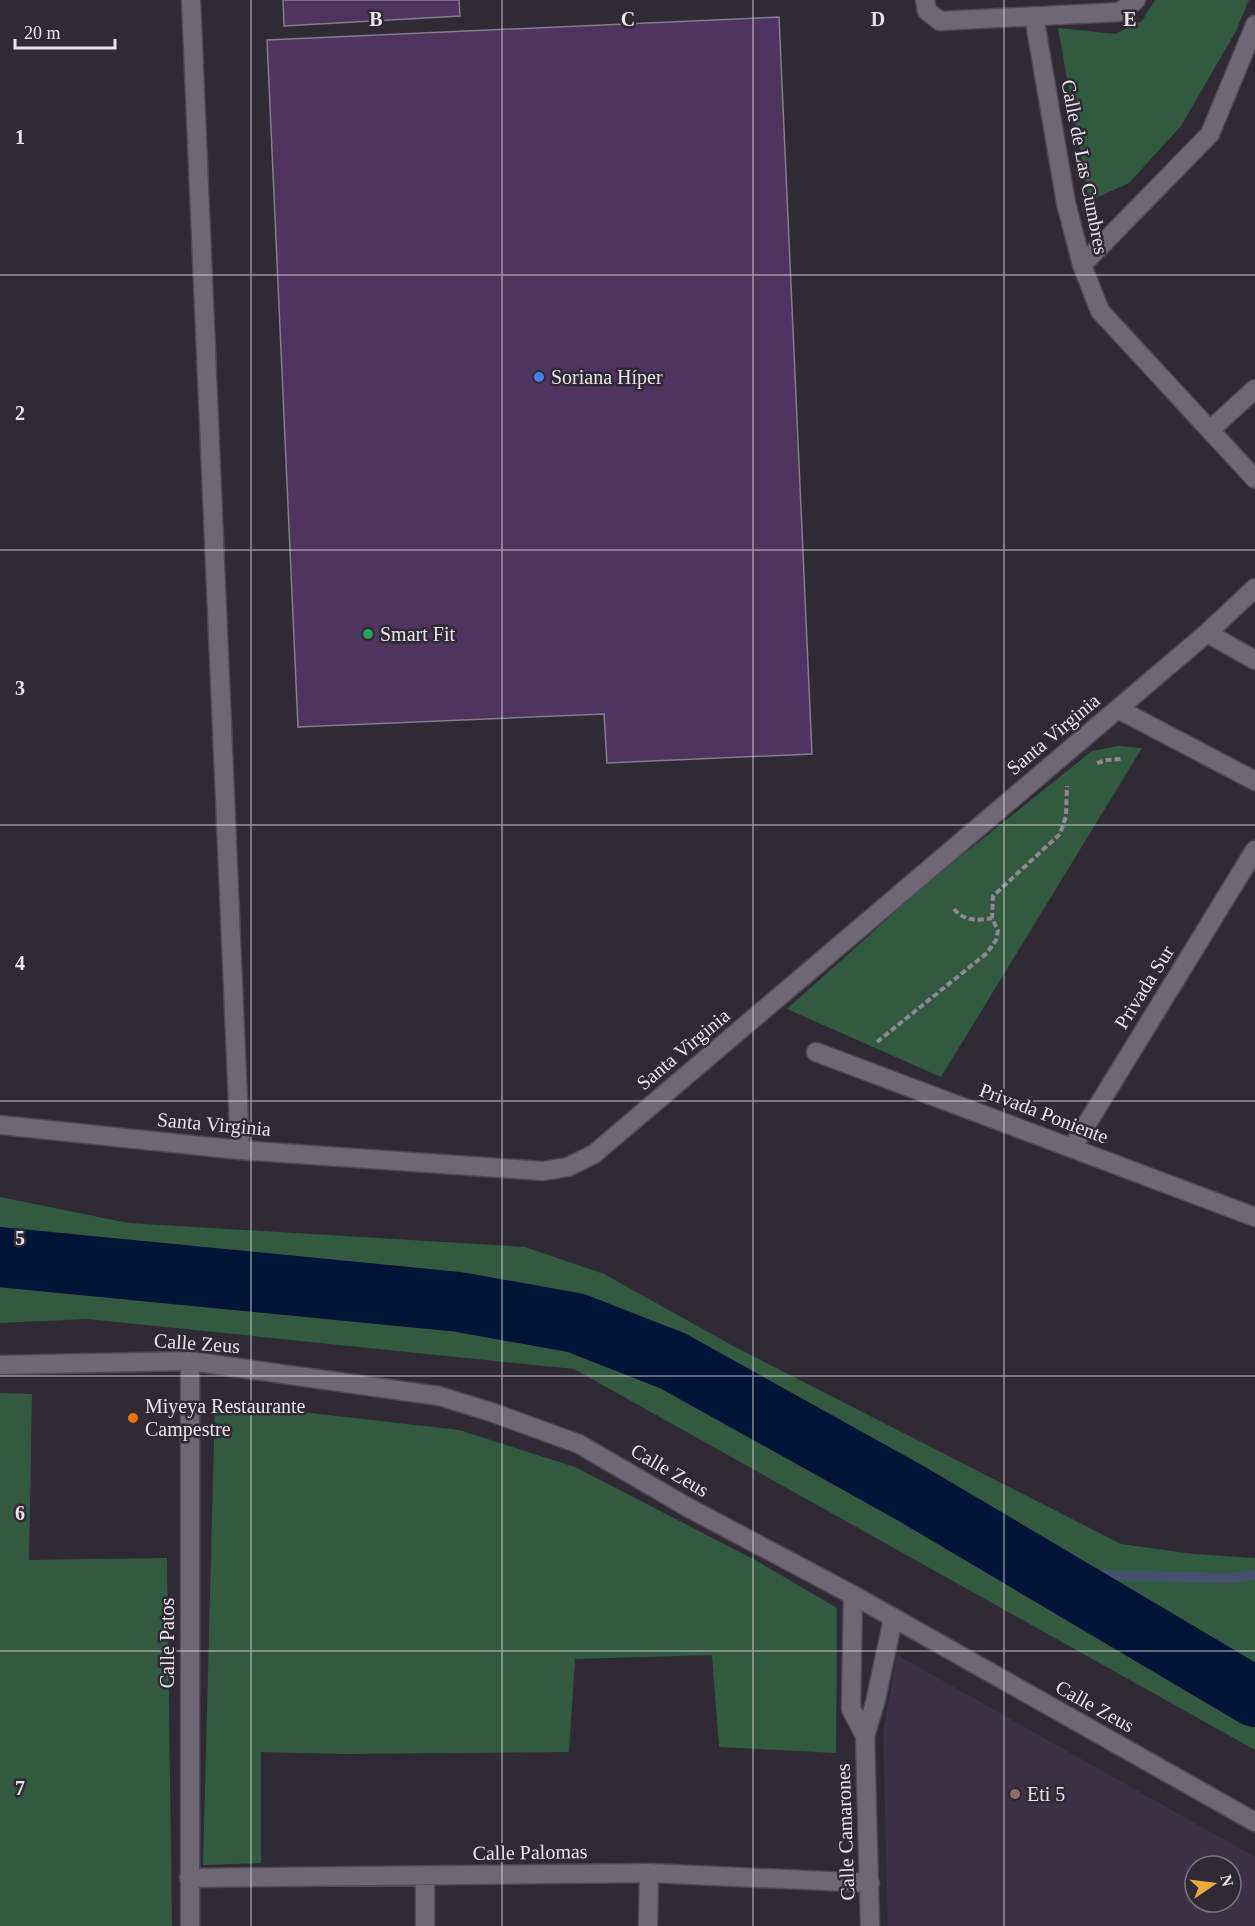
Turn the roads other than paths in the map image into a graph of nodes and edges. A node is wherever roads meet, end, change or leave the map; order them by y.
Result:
1 (190, 0) edge
2 (925, 0) edge
3 (1136, 0) edge
4 (1034, 16) junction
5 (1255, 25) edge
6 (1082, 265) junction
7 (1255, 389) edge
8 (1210, 430) junction
9 (1255, 479) edge
10 (1255, 588) edge
11 (1208, 633) junction
12 (1255, 660) edge
13 (1118, 709) junction
14 (1255, 781) edge
15 (1255, 850) edge
16 (816, 1052) dead end
17 (0, 1125) edge
18 (1072, 1148) junction
19 (240, 1150) junction
20 (1255, 1217) edge
21 (190, 1361) junction
22 (0, 1365) edge
23 (853, 1595) junction
24 (893, 1619) junction
25 (865, 1736) junction
26 (1255, 1822) edge
27 (649, 1873) junction
28 (425, 1876) junction
29 (189, 1878) junction
30 (870, 1883) junction
31 (190, 1926) edge
32 (425, 1926) edge
33 (648, 1926) edge
34 (870, 1926) edge

1 - 19 street
2 - 4 street
3 - 4 street
4 - 6 street, Calle de Las Cumbres
5 - 6 street
6 - 8 street, Calle de Las Cumbres
7 - 8 street
8 - 9 street, Calle de Las Cumbres
10 - 11 street, Santa Virginia
11 - 12 street
11 - 13 street, Santa Virginia
13 - 14 street
13 - 19 street, Santa Virginia
15 - 18 street, Privada Sur
16 - 18 street, Privada Poniente
17 - 19 street, Santa Virginia
18 - 20 street, Privada Poniente
21 - 22 street, Calle Zeus
21 - 23 street, Calle Zeus
21 - 29 street, Calle Patos
23 - 24 street, Calle Zeus
23 - 25 street, Calle Camarones
24 - 25 street, Calle Camarones
24 - 26 street, Calle Zeus
25 - 30 street, Calle Camarones
27 - 28 street, Calle Palomas
27 - 30 street, Calle Palomas
27 - 33 street
28 - 29 street, Calle Palomas
28 - 32 street
29 - 31 street, Calle Patos
30 - 34 street, Calle Camarones

